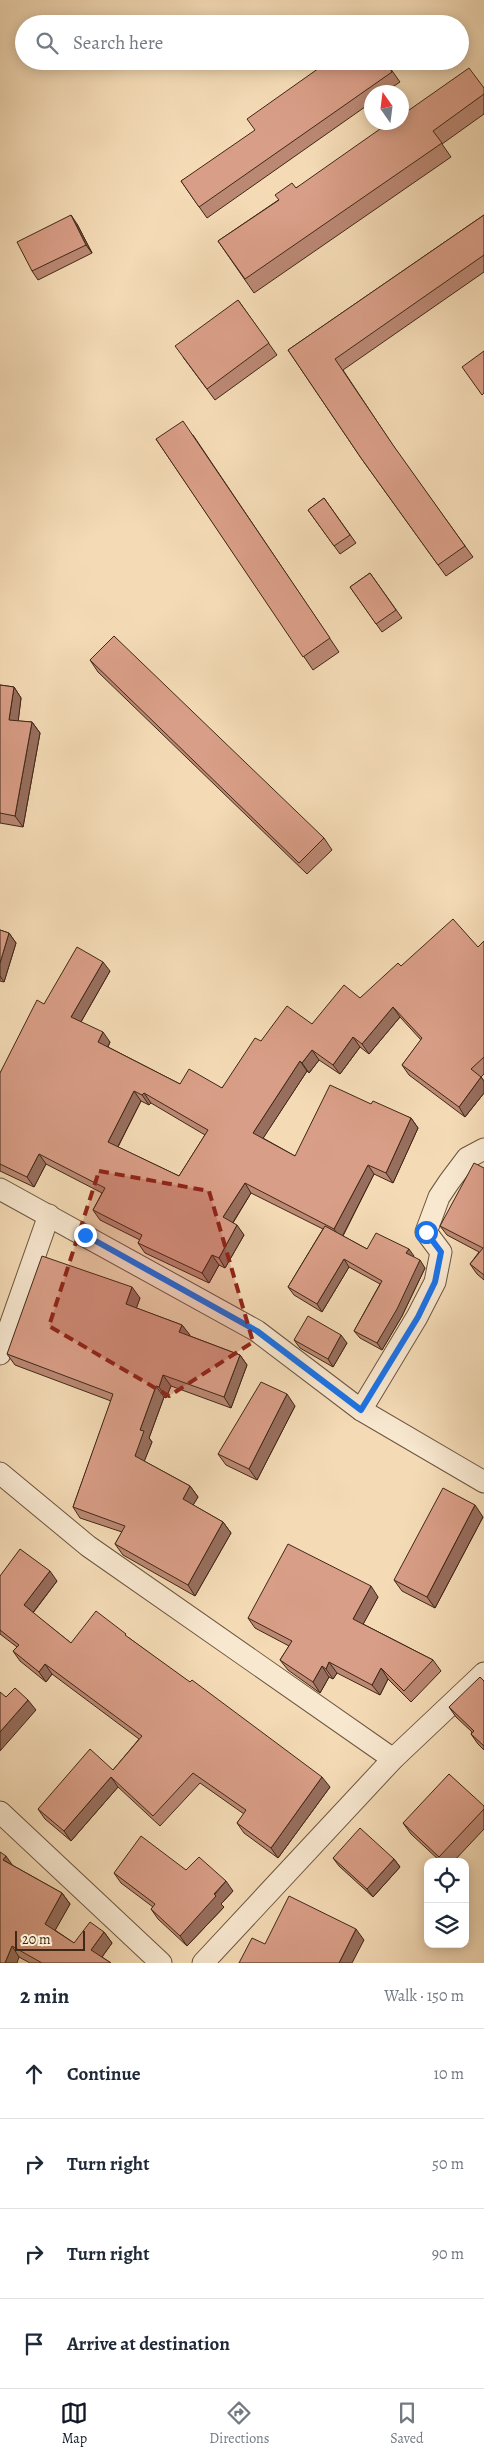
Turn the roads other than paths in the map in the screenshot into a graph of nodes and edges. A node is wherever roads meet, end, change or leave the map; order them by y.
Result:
1 (484, 1149) edge
2 (0, 1189) edge
3 (49, 1216) junction
4 (0, 1354) edge
5 (361, 1410) junction
6 (0, 1473) edge
7 (484, 1482) edge
8 (484, 1674) edge
9 (393, 1759) junction
10 (0, 1812) edge
11 (161, 1963) edge
12 (203, 1963) edge

1 - 5 street
2 - 3 street
3 - 4 street
3 - 5 street
5 - 7 street
6 - 9 street
8 - 9 street
9 - 12 street
10 - 11 street

